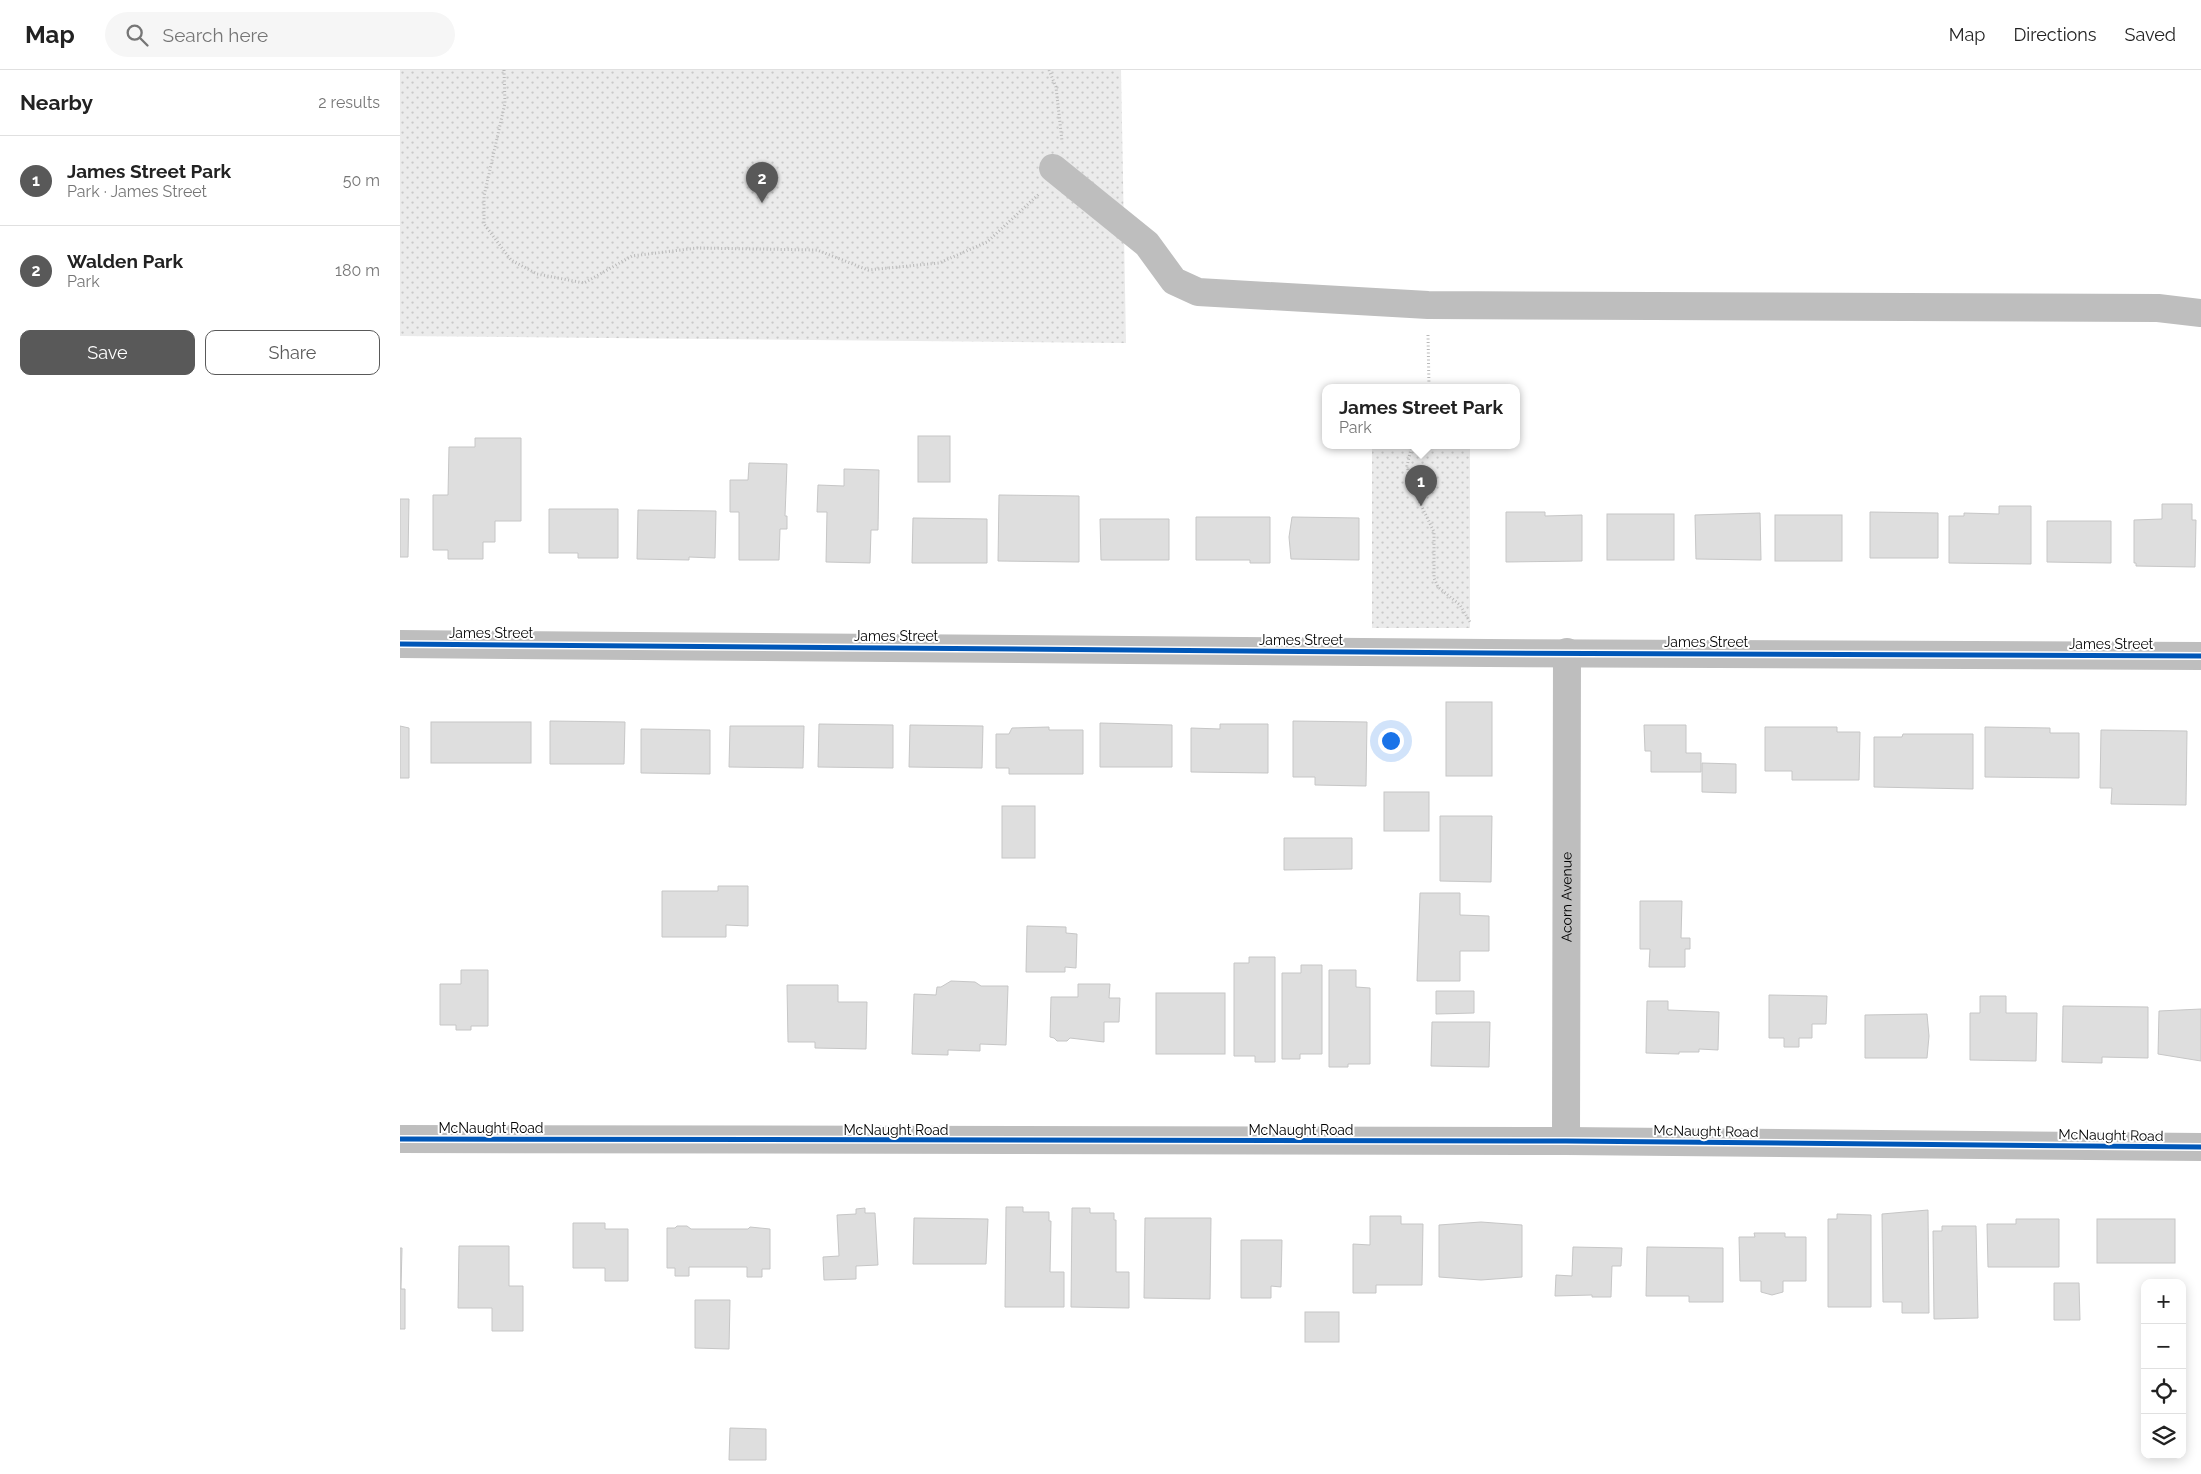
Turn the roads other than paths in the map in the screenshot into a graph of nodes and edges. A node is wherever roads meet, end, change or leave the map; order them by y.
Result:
1 (1053, 168) road end
2 (2201, 313) edge
3 (400, 644) edge
4 (1567, 652) junction
5 (2201, 656) edge
6 (400, 1139) edge
7 (1566, 1141) junction
8 (2201, 1147) edge

1 - 2 street
3 - 4 street, James Street
4 - 5 street, James Street
4 - 7 street, Acorn Avenue
6 - 7 street, McNaught Road
7 - 8 street, McNaught Road

